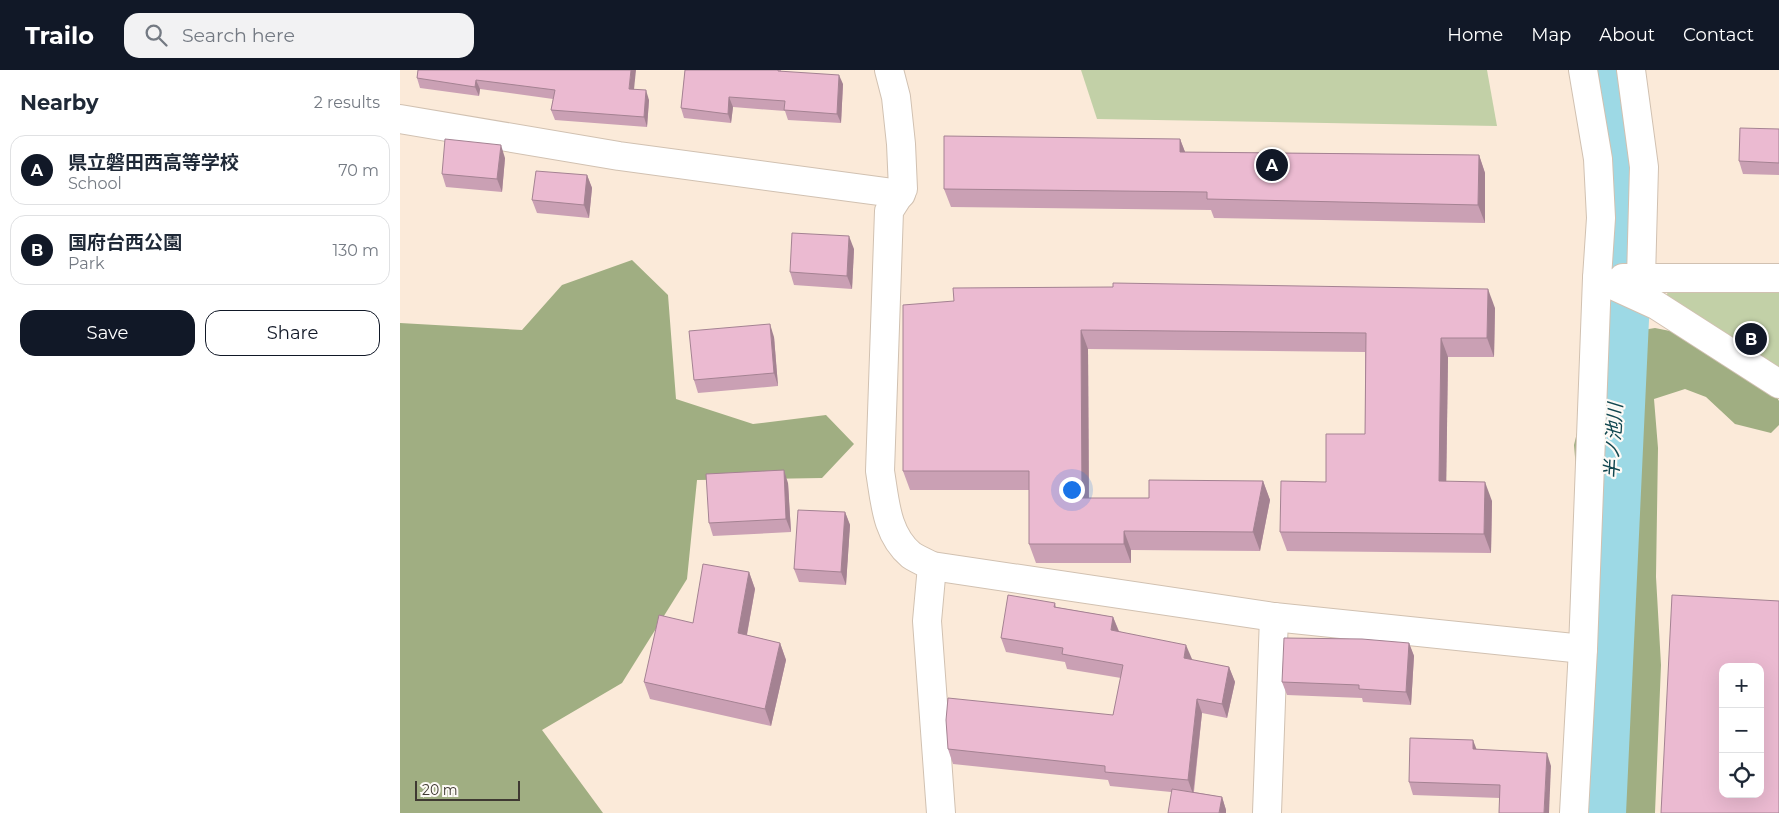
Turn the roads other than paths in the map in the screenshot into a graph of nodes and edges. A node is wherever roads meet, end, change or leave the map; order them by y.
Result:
1 (889, 70) edge
2 (1583, 70) edge
3 (1631, 70) edge
4 (400, 119) edge
5 (902, 194) junction
6 (1597, 278) junction
7 (1641, 278) junction
8 (1779, 278) edge
9 (1779, 384) edge
10 (932, 566) junction
11 (1274, 617) junction
12 (1583, 649) junction
13 (941, 813) edge
14 (1267, 813) edge
15 (1574, 813) edge

1 - 5 street
2 - 6 street
3 - 7 street
4 - 5 street
5 - 10 street
6 - 7 street
6 - 9 street
6 - 12 street
7 - 8 street
10 - 11 street
10 - 13 street
11 - 12 street
11 - 14 street
12 - 15 street

